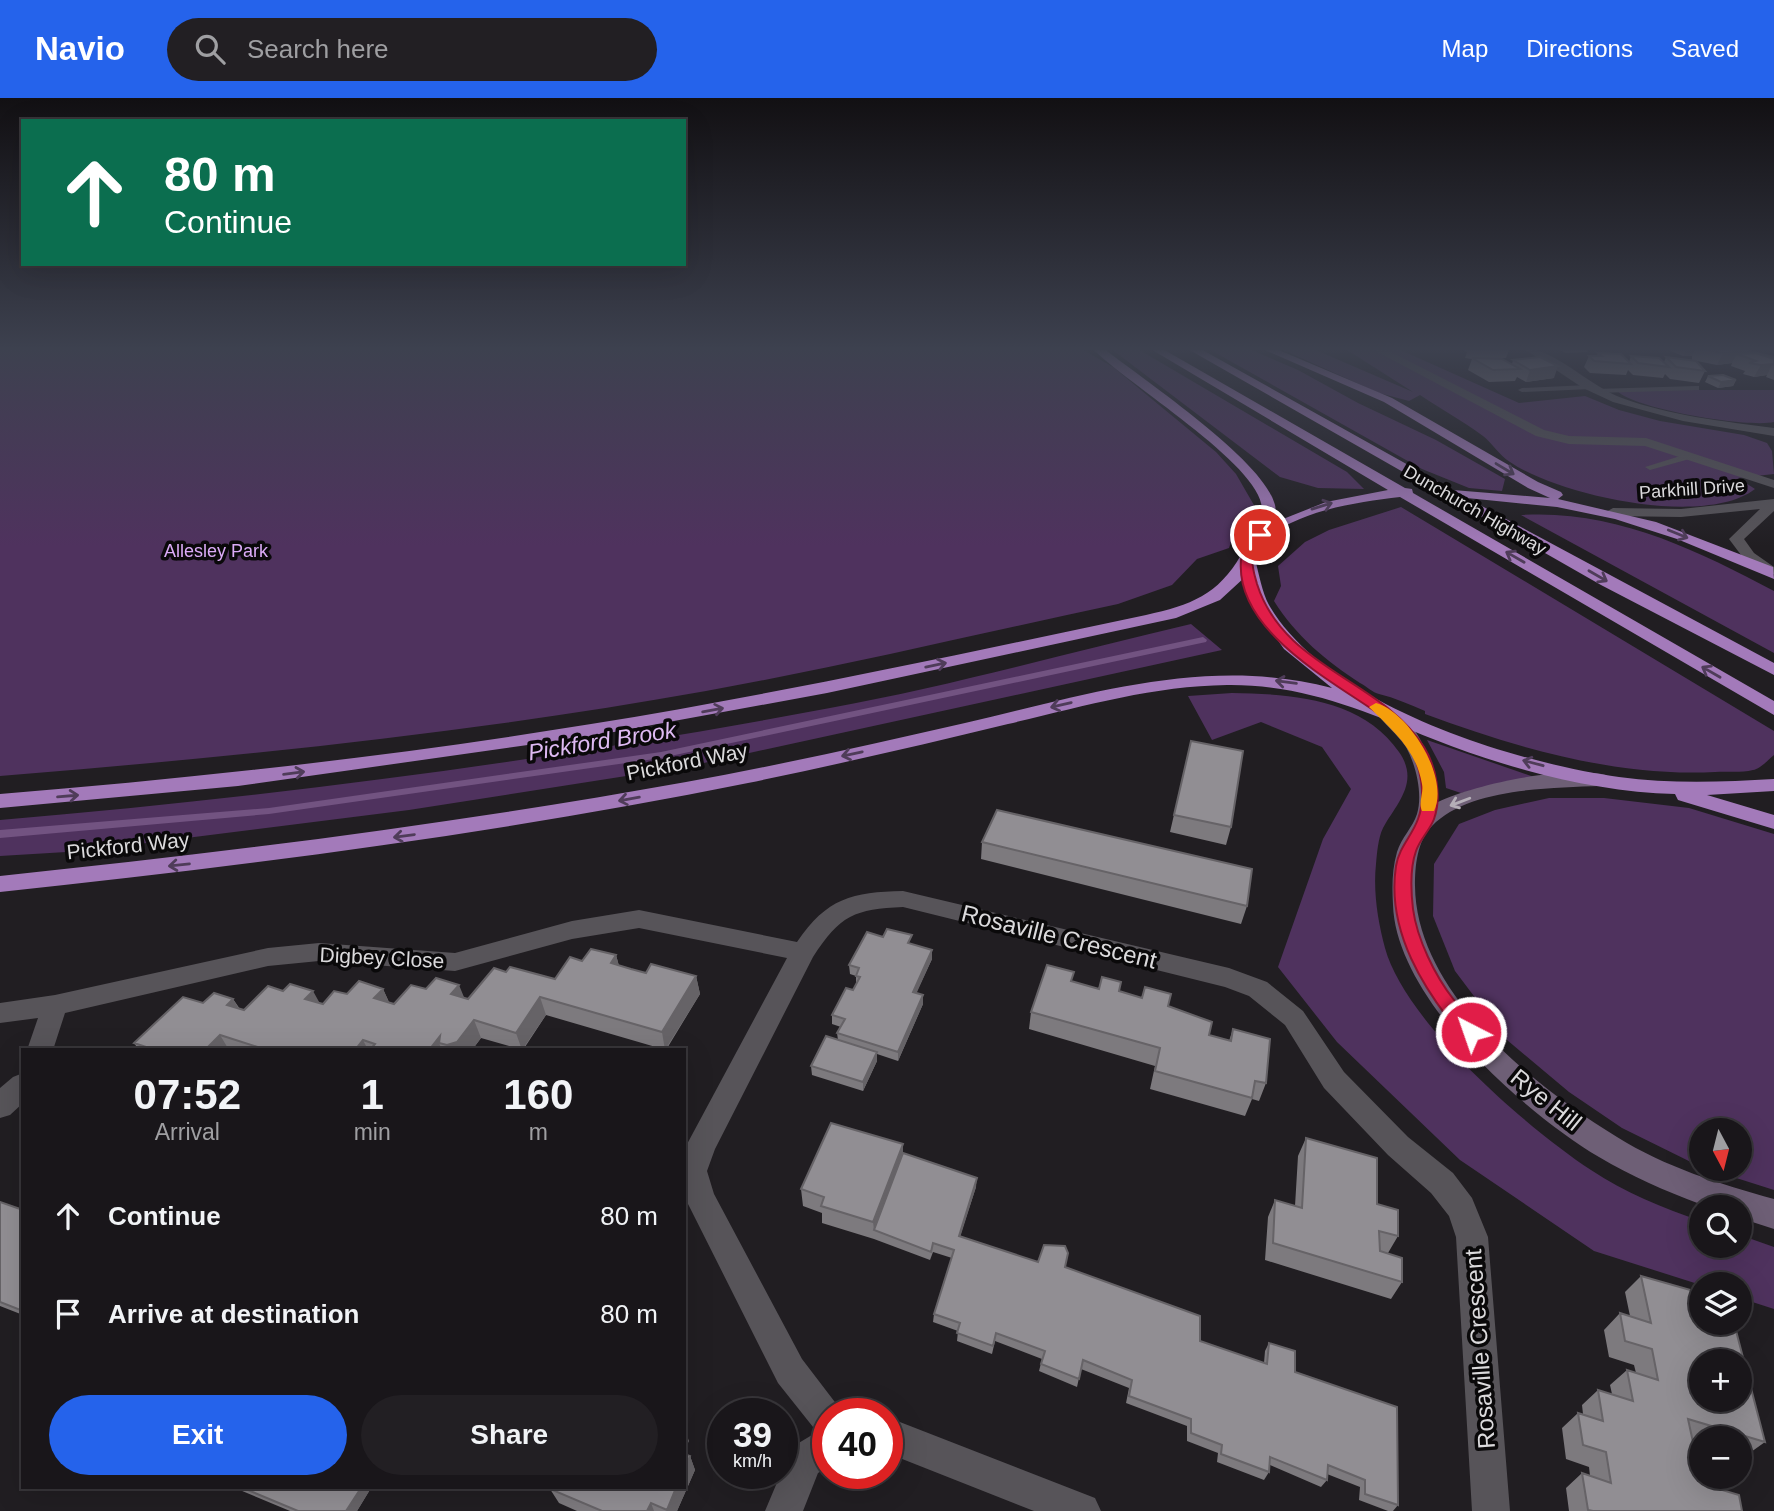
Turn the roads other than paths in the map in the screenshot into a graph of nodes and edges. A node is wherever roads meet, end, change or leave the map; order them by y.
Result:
1 (1180, 414) edge
2 (1268, 414) edge
3 (1310, 414) edge
4 (1412, 414) edge
5 (1502, 414) edge
6 (1674, 414) edge
7 (1774, 432) edge
8 (1690, 457) junction
9 (1650, 467) dead end
10 (1774, 484) edge
11 (1774, 503) edge
12 (1609, 511) junction
13 (1260, 535) junction
14 (1247, 558) junction
15 (1771, 572) edge
16 (1774, 670) edge
17 (1772, 708) edge
18 (1379, 709) junction
19 (1599, 780) junction
20 (1624, 783) junction
21 (1774, 785) edge
22 (0, 801) edge
23 (1427, 818) junction
24 (1774, 822) edge
25 (0, 884) edge
26 (803, 951) junction
27 (55, 1005) junction
28 (0, 1013) edge
29 (41, 1048) edge
30 (21, 1087) edge
31 (0, 1106) edge
32 (1774, 1214) edge
33 (812, 1399) edge
34 (903, 1441) edge
35 (812, 1456) edge
36 (784, 1511) edge
37 (1082, 1511) edge
38 (1491, 1511) edge

1 - 13 highway
17 -> 2 highway, Dunchurch Highway
3 -> 16 highway, Dunchurch Highway
4 -> 12 highway
5 - 8 street
6 - 7 street
8 - 9 lane
8 - 10 street
11 - 12 street, Parkhill Drive
11 - 15 street, Parkhill Drive
13 -> 12 highway
12 -> 15 highway
13 - 14 highway
14 - 18 highway
22 -> 14 highway
19 -> 18 highway
18 - 23 street, Rye Hill
18 -> 25 highway, Pickford Way
19 - 20 highway
19 -> 23 street
20 - 21 highway
20 - 24 highway
23 - 32 street, Rye Hill
26 - 27 street, Digbey Close
26 - 33 street, Rosaville Crescent
26 - 38 street, Rosaville Crescent
27 - 28 street, Digbey Close
27 - 29 street
30 - 31 street
34 - 37 street
35 - 36 street

